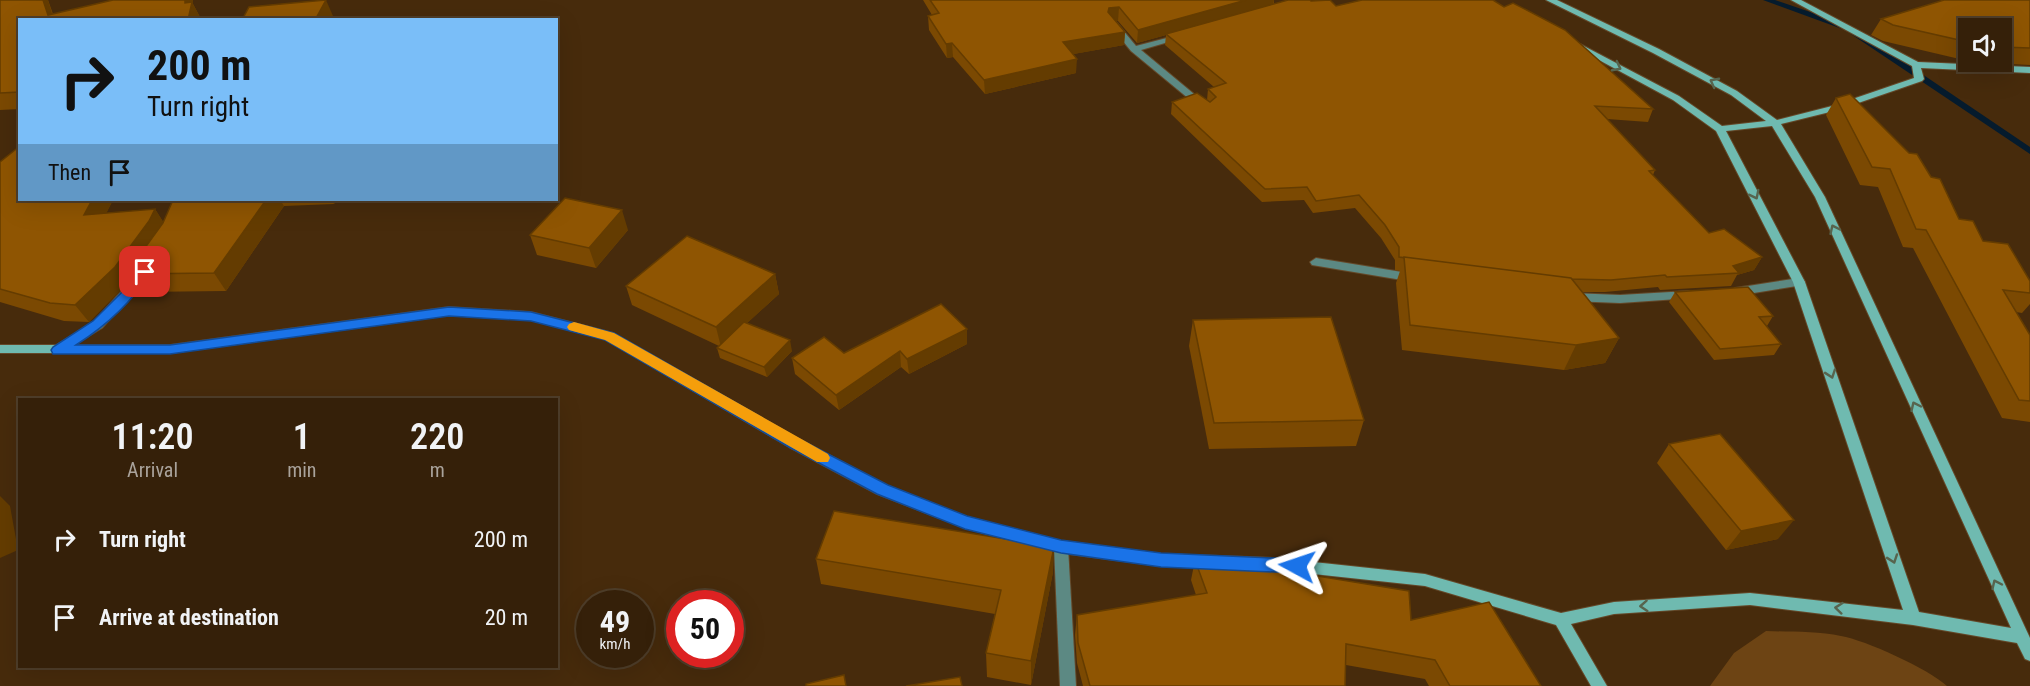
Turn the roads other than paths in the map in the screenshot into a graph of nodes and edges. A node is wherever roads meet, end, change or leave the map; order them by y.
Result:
1 (1550, 0) edge
2 (1795, 0) edge
3 (1113, 24) edge
4 (1190, 33) edge
5 (1563, 38) edge
6 (1134, 49) junction
7 (1916, 65) junction
8 (2030, 70) edge
9 (1207, 109) edge
10 (1775, 123) junction
11 (1720, 129) junction
12 (154, 260) edge
13 (1316, 262) dead end
14 (1431, 281) edge
15 (1799, 282) junction
16 (1723, 292) edge
17 (1700, 294) edge
18 (1555, 297) edge
19 (0, 349) edge
20 (57, 350) junction
21 (1061, 547) junction
22 (1913, 618) junction
23 (1561, 620) junction
24 (2021, 637) junction
25 (2030, 654) edge
26 (1068, 686) edge
27 (1599, 686) edge

10 -> 1 main road
2 - 7 main road
3 - 6 street
4 - 6 street
5 -> 11 main road
6 - 9 street
7 - 8 main road
7 - 10 main road
10 - 11 main road
24 -> 10 main road
11 -> 15 main road
12 - 20 street
13 - 14 street
15 - 16 street
15 -> 22 main road
17 - 18 street
19 - 20 main road
20 - 21 main road
21 - 23 main road
21 - 26 street
22 -> 23 main road
22 - 24 main road
23 - 27 main road
24 - 25 main road

